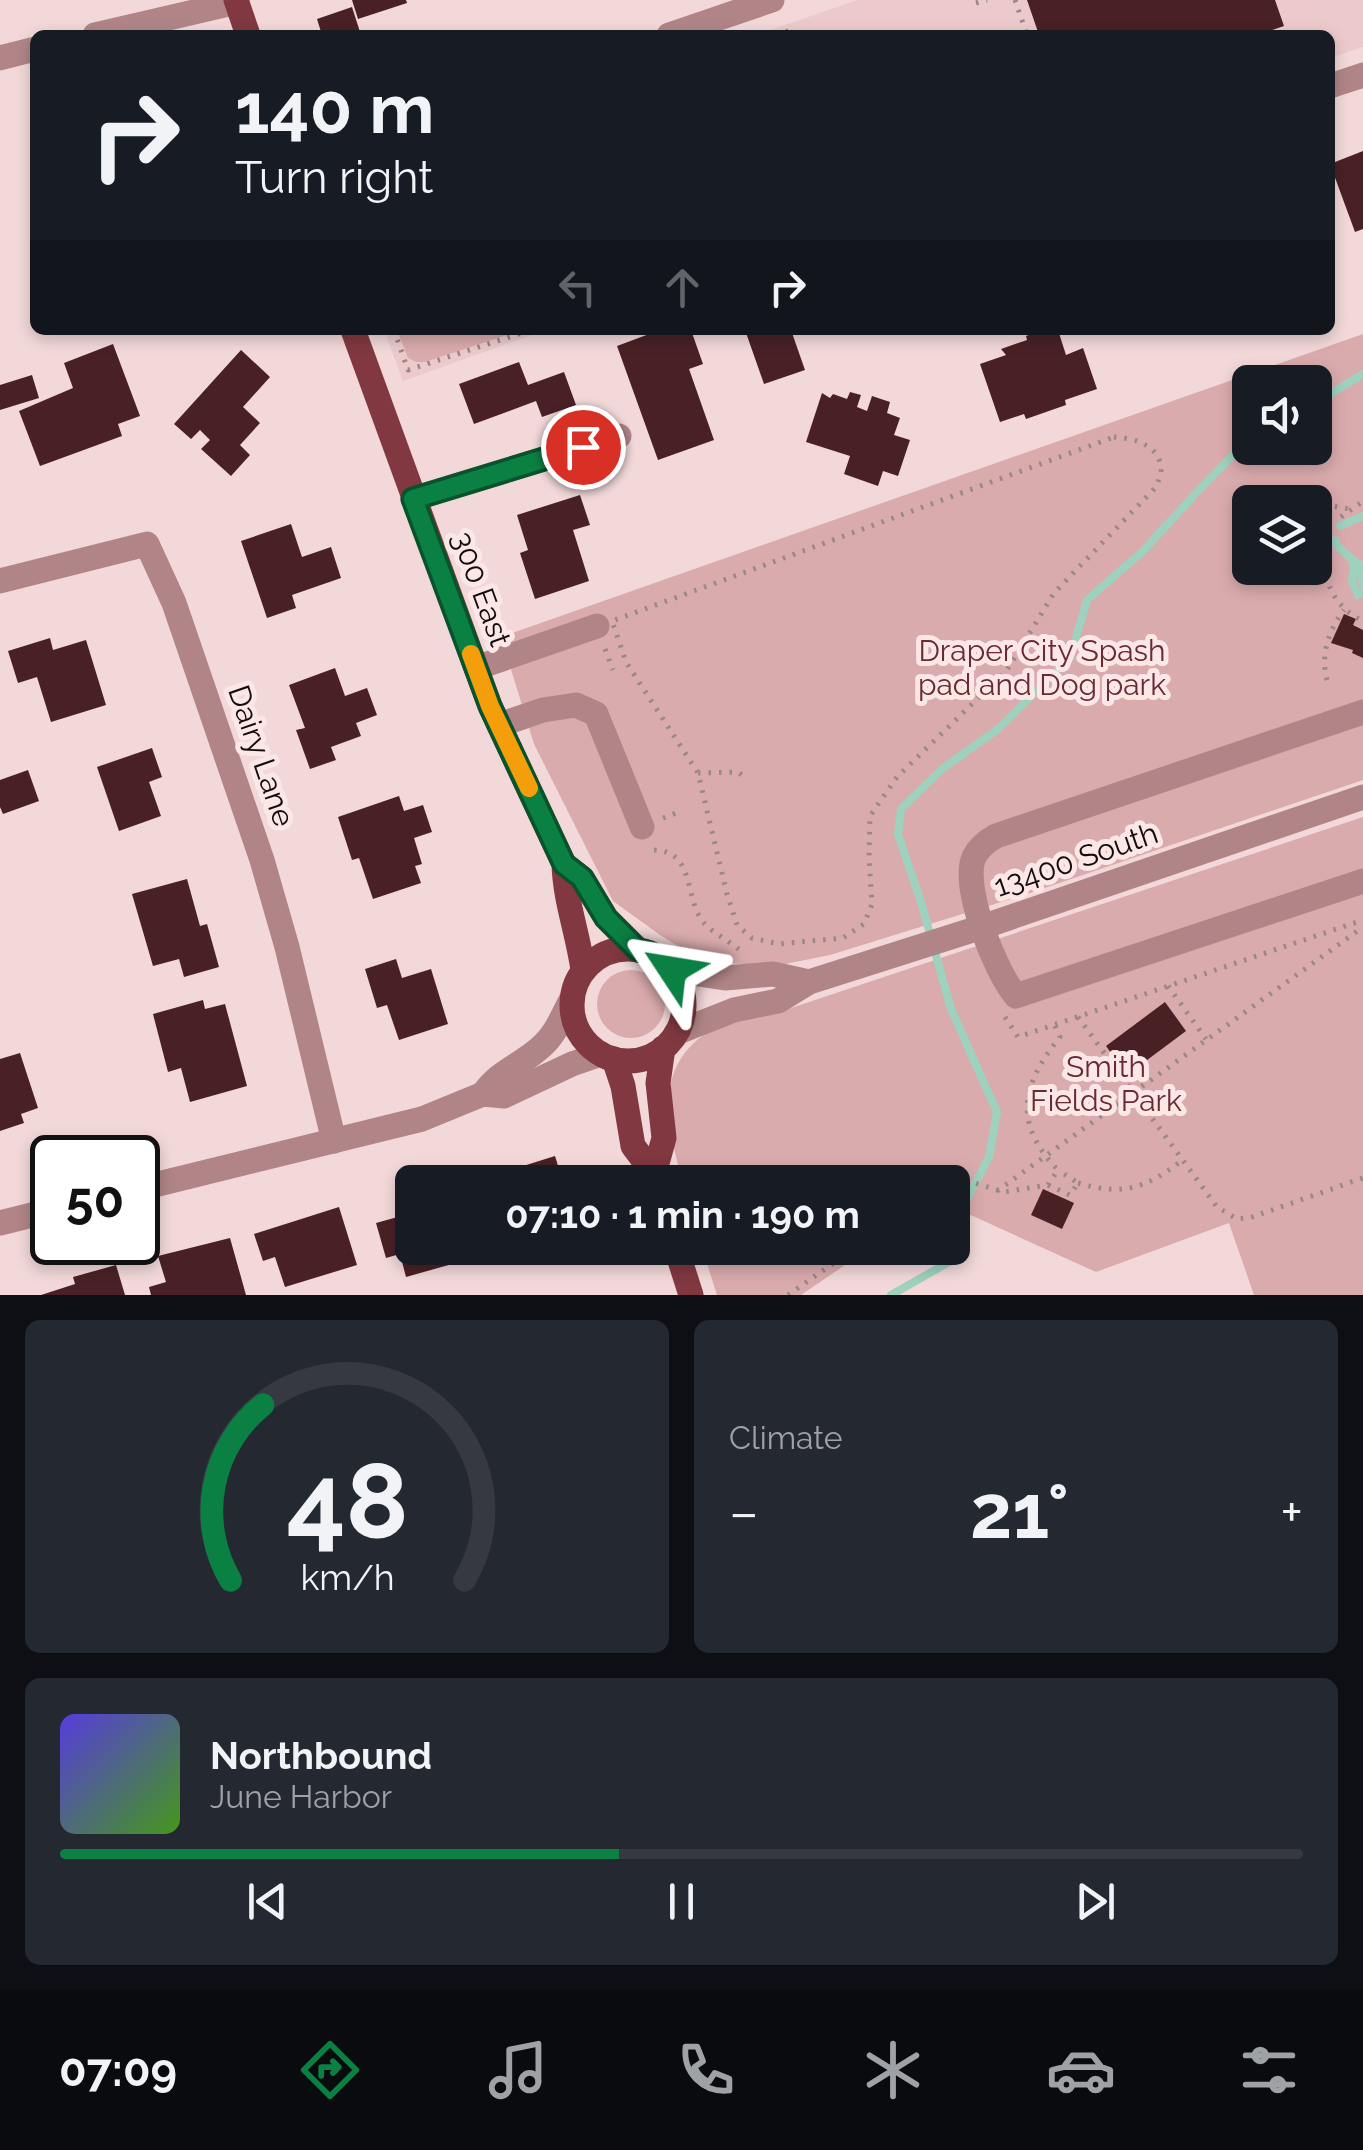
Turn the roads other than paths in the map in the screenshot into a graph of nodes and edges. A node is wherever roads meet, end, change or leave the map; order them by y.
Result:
1 (772, 0) edge
2 (236, 1) edge
3 (116, 30) edge
4 (246, 30) edge
5 (685, 30) edge
6 (30, 50) edge
7 (0, 58) edge
8 (1363, 75) edge
9 (1335, 84) edge
10 (354, 335) edge
11 (618, 436) dead end
12 (413, 499) junction
13 (0, 581) edge
14 (596, 626) dead end
15 (476, 668) junction
16 (1363, 712) edge
17 (499, 725) junction
18 (1363, 797) edge
19 (646, 834) road end
20 (564, 864) junction
21 (1363, 881) edge
22 (982, 927) junction
23 (638, 950) junction
24 (584, 970) junction
25 (672, 970) junction
26 (809, 982) junction
27 (572, 998) junction
28 (670, 1041) junction
29 (607, 1057) junction
30 (484, 1094) junction
31 (334, 1141) junction
32 (646, 1165) edge
33 (658, 1165) edge
34 (160, 1184) edge
35 (30, 1216) edge
36 (0, 1223) edge
37 (681, 1265) edge
38 (691, 1295) edge

1 - 5 street
2 - 3 street
2 - 4 main road
6 - 7 street
8 - 9 street
10 - 12 main road, 300 East
11 - 12 street
12 - 15 main road, 300 East
13 - 31 street, Dairy Lane
14 - 15 street
15 - 17 main road, 300 East
16 - 22 street
17 - 19 street
17 - 20 main road, 300 East
18 - 22 street, 13400 South
20 - 23 main road, 300 East
20 - 24 main road, 300 East
21 - 22 street
22 - 26 street, 13400 South
23 - 24 main road
23 - 25 main road
24 - 27 main road
25 - 26 street, 13400 South
25 - 28 main road
26 - 28 street, 13400 South
27 - 29 main road
27 - 30 street
28 - 29 main road
28 - 33 main road
29 - 30 street
29 - 32 main road
30 - 31 street
31 - 34 street
35 - 36 street
37 - 38 main road

